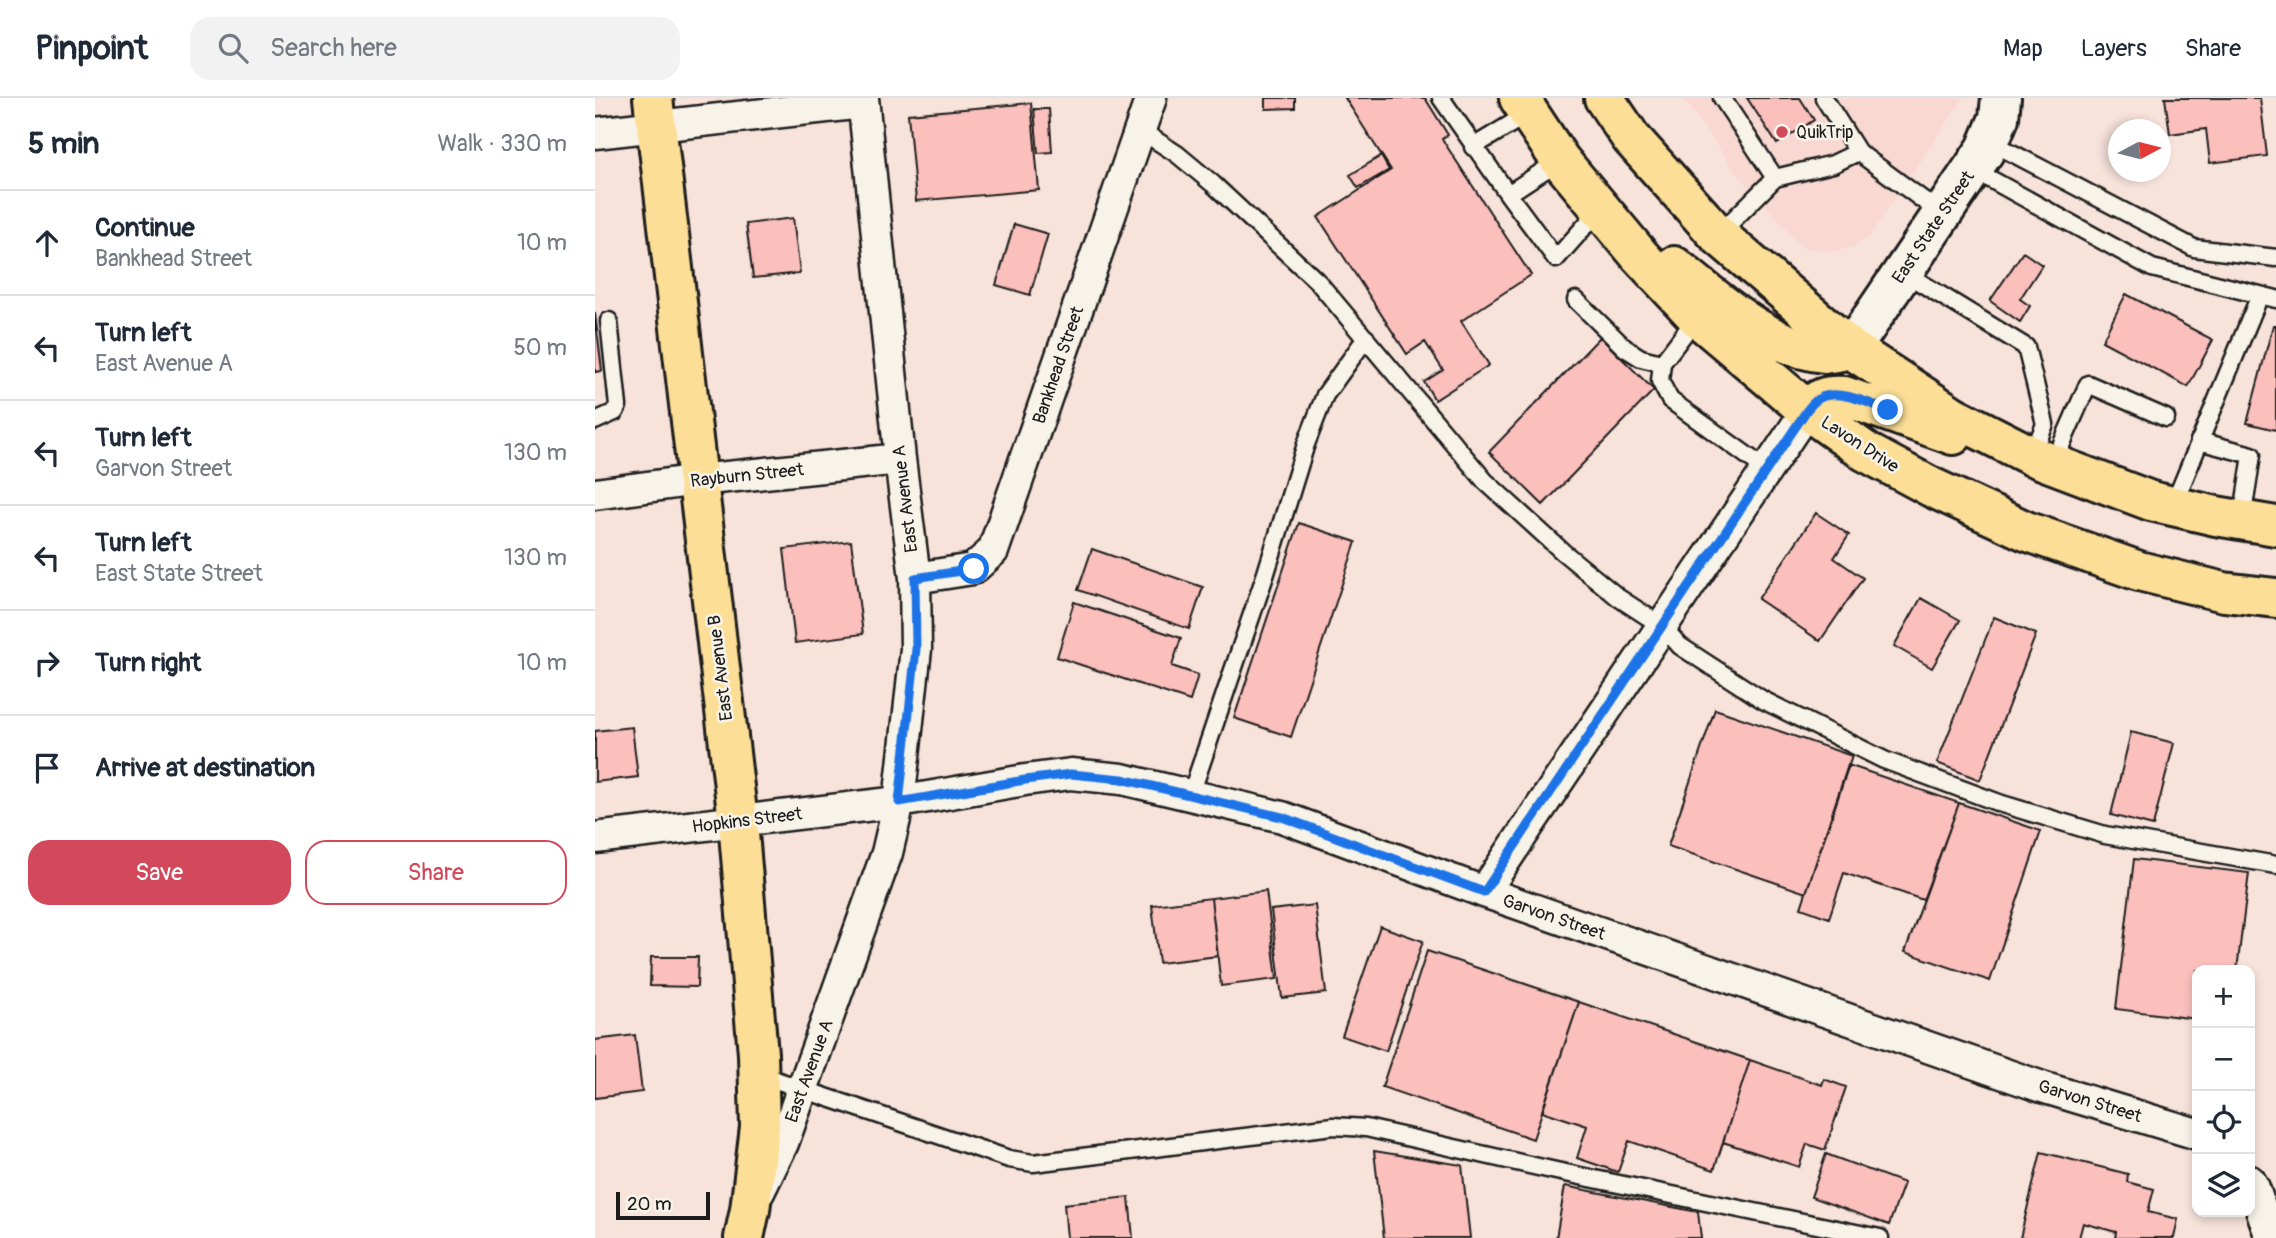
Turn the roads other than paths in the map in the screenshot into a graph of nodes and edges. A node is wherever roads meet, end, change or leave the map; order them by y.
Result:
1 (1151, 98) edge
2 (1441, 98) edge
3 (1604, 98) edge
4 (1721, 98) edge
5 (1824, 98) edge
6 (2001, 98) edge
7 (863, 100) edge
8 (1524, 106) edge
9 (655, 112) edge
10 (1140, 130) junction
11 (595, 133) edge
12 (1473, 147) junction
13 (1858, 152) junction
14 (1980, 155) junction
15 (1560, 160) junction
16 (1775, 178) junction
17 (1508, 194) junction
18 (1600, 209) junction
19 (1942, 214) junction
20 (1718, 235) junction
21 (2276, 258) edge
22 (1903, 272) junction
23 (2260, 295) junction
24 (2276, 299) edge
25 (1576, 300) dead end
26 (1697, 317) junction
27 (609, 321) dead end
28 (1366, 338) junction
29 (1851, 349) junction
30 (1662, 363) junction
31 (1807, 410) junction
32 (2166, 418) dead end
33 (595, 421) edge
34 (2199, 441) junction
35 (900, 459) junction
36 (2043, 460) junction
37 (1767, 470) junction
38 (698, 480) junction
39 (595, 494) edge
40 (2173, 506) junction
41 (2259, 523) edge
42 (915, 578) junction
43 (2276, 598) edge
44 (1662, 626) junction
45 (1191, 794) junction
46 (899, 802) junction
47 (738, 821) junction
48 (595, 838) edge
49 (2276, 865) edge
50 (1484, 892) junction
51 (758, 1074) junction
52 (802, 1089) junction
53 (2192, 1132) edge
54 (2260, 1186) edge
55 (747, 1224) edge
56 (1880, 1238) edge
57 (2271, 1238) edge

1 - 10 street, Bankhead Street
2 - 12 lane
3 - 20 main road
4 - 16 lane
5 - 13 lane
6 - 14 street, East State Street
7 - 9 street
7 - 35 street, East Avenue A
8 - 12 lane
8 - 15 main road, Lavon Drive
9 - 11 street
9 - 38 main road, East Avenue B
10 - 28 lane
10 - 42 street, Bankhead Street
12 - 17 lane
13 - 16 lane
13 - 19 lane
14 - 19 street, East State Street
14 - 21 lane
14 - 23 lane
15 - 17 lane
15 - 18 main road, Lavon Drive
16 - 20 lane
17 - 18 lane
18 - 26 main road, Lavon Drive
18 - 29 main road
19 - 22 street, East State Street
20 - 29 main road
22 - 29 street, East State Street
22 - 36 lane
23 - 24 lane
23 - 34 lane
25 - 30 lane
26 - 30 lane
26 - 31 main road, Lavon Drive
27 - 33 lane
28 - 44 lane
28 - 45 lane
29 - 36 main road
30 - 37 lane
31 - 36 main road
31 - 37 street
31 - 43 main road, Lavon Drive
32 - 36 lane
34 - 40 lane
34 - 41 lane
35 - 38 street, Rayburn Street
35 - 42 street, East Avenue A
36 - 40 main road
37 - 44 street
38 - 39 street, Rayburn Street
38 - 47 main road, East Avenue B
40 - 41 main road
42 - 46 street, East Avenue A
44 - 49 lane
44 - 50 street
45 - 46 street, Garvon Street
45 - 50 street, Garvon Street
46 - 47 street, Hopkins Street
46 - 52 street, East Avenue A
47 - 48 street, Hopkins Street
47 - 51 main road, East Avenue B
50 - 53 street, Garvon Street
51 - 52 lane
51 - 55 main road, East Avenue B
52 - 55 street, East Avenue A
52 - 56 lane
54 - 57 street

